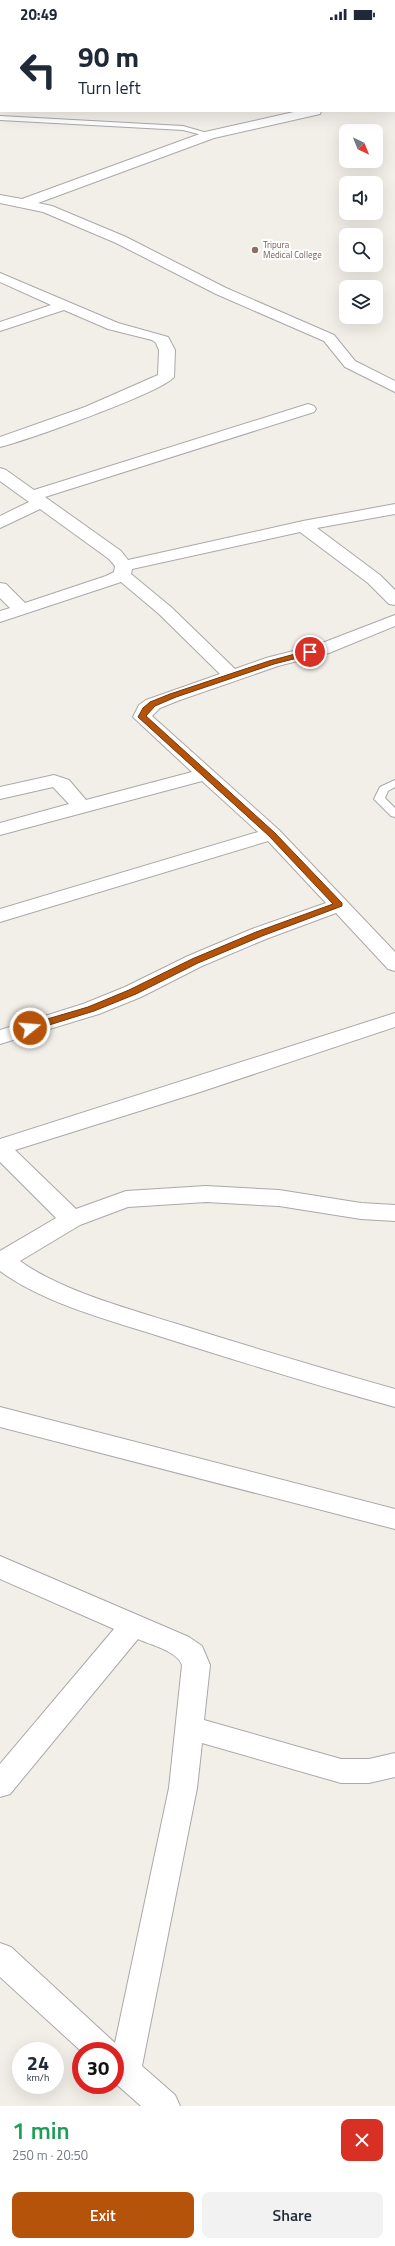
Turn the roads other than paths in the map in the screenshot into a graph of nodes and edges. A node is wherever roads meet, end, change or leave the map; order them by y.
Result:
1 (311, 112) edge
2 (0, 118) edge
3 (210, 136) junction
4 (0, 199) edge
5 (24, 203) junction
6 (0, 212) edge
7 (0, 277) edge
8 (64, 305) junction
9 (0, 327) edge
10 (395, 387) edge
11 (308, 409) dead end
12 (0, 442) edge
13 (0, 473) edge
14 (36, 499) junction
15 (395, 509) edge
16 (0, 523) edge
17 (303, 526) junction
18 (123, 571) junction
19 (0, 588) edge
20 (395, 600) edge
21 (22, 610) junction
22 (0, 617) edge
23 (395, 620) edge
24 (231, 675) junction
25 (206, 774) junction
26 (395, 783) edge
27 (0, 793) edge
28 (82, 807) junction
29 (395, 814) edge
30 (0, 829) edge
31 (272, 834) junction
32 (339, 904) junction
33 (0, 916) edge
34 (395, 964) edge
35 (395, 1020) edge
36 (0, 1037) edge
37 (0, 1148) edge
38 (395, 1213) edge
39 (72, 1219) junction
40 (1, 1261) edge
41 (395, 1398) edge
42 (0, 1417) edge
43 (395, 1519) edge
44 (0, 1567) edge
45 (134, 1625) junction
46 (190, 1728) junction
47 (395, 1765) edge
48 (0, 1785) edge
49 (0, 1957) edge
50 (94, 2042) edge
51 (120, 2042) edge
52 (124, 2069) edge
53 (164, 2106) edge

1 - 3 street
2 - 3 lane
3 - 5 street
4 - 5 street
5 - 6 street
5 - 10 street
7 - 8 street
8 - 9 street
8 - 12 street
11 - 14 street
13 - 14 street
14 - 16 street
14 - 18 street
15 - 17 street
17 - 18 street
17 - 20 street
18 - 21 street
18 - 24 street
19 - 21 street
21 - 22 street
23 - 24 street
24 - 25 street
25 - 28 street
25 - 31 street
26 - 29 lane
27 - 28 street
28 - 30 street
31 - 32 street
31 - 33 street
32 - 34 street
32 - 36 street
35 - 37 street
37 - 39 street
38 - 39 street
39 - 40 street
40 - 41 street
42 - 43 street
44 - 45 street
45 - 46 street
45 - 48 street
46 - 47 street
46 - 51 street
49 - 50 street
52 - 53 street

